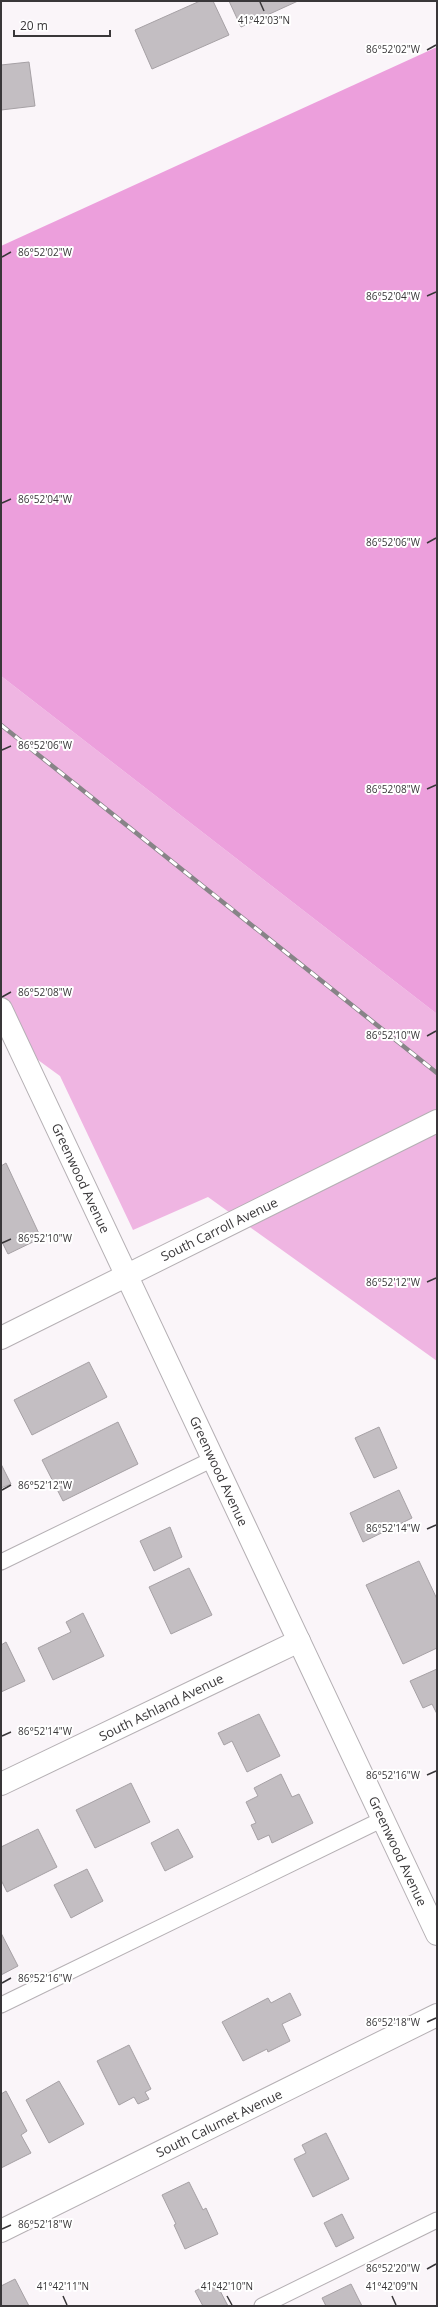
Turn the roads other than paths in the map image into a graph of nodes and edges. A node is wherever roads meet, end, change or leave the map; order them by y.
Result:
1 (1, 1008) edge
2 (437, 1121) edge
3 (126, 1275) junction
4 (1, 1338) edge
5 (213, 1459) junction
6 (1, 1562) edge
7 (299, 1641) junction
8 (1, 1784) edge
9 (383, 1819) junction
10 (437, 1934) edge
11 (1, 2005) edge
12 (437, 2015) edge
13 (437, 2220) edge
14 (1, 2231) edge
15 (262, 2306) edge

1 - 3 street, Greenwood Avenue
2 - 3 street, South Carroll Avenue
3 - 4 street, South Carroll Avenue
3 - 5 street, Greenwood Avenue
5 - 6 lane
5 - 7 street, Greenwood Avenue
7 - 8 street, South Ashland Avenue
7 - 9 street, Greenwood Avenue
9 - 10 street, Greenwood Avenue
9 - 11 lane
12 - 14 street, South Calumet Avenue
13 - 15 lane

